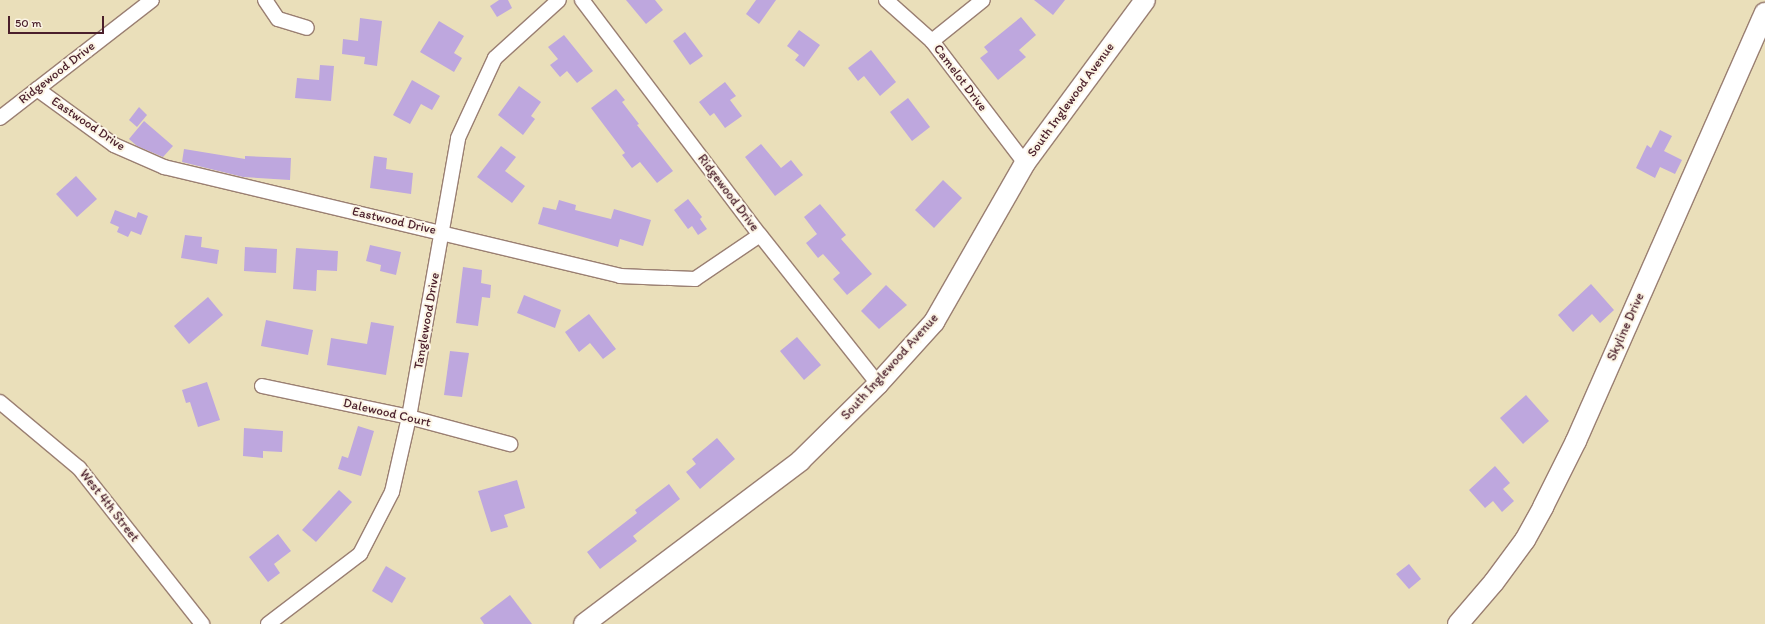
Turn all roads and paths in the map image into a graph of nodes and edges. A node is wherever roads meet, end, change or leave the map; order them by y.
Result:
1 (152, 0) edge
2 (265, 0) edge
3 (559, 0) edge
4 (582, 0) edge
5 (886, 0) edge
6 (983, 0) edge
7 (1145, 0) edge
8 (1765, 13) edge
9 (307, 28) dead end
10 (932, 41) junction
11 (37, 89) junction
12 (0, 118) edge
13 (1025, 163) junction
14 (442, 232) junction
15 (760, 235) junction
16 (878, 384) junction
17 (262, 386) dead end
18 (0, 402) edge
19 (410, 417) junction
20 (510, 444) dead end
21 (202, 624) edge
22 (268, 624) edge
23 (584, 624) edge
24 (1458, 624) edge

1 - 11 street, Ridgewood Drive
2 - 9 street
3 - 14 street, Tanglewood Drive
4 - 15 street, Ridgewood Drive
5 - 10 street, Camelot Drive
6 - 10 street
7 - 13 street, South Inglewood Avenue
8 - 24 street, Skyline Drive
10 - 13 street, Camelot Drive
11 - 12 street, Ridgewood Drive
11 - 14 street, Eastwood Drive
13 - 16 street, South Inglewood Avenue
14 - 15 street, Eastwood Drive
14 - 19 street, Tanglewood Drive
15 - 16 street, Ridgewood Drive
16 - 23 street, South Inglewood Avenue
17 - 19 street, Dalewood Court
18 - 21 street, West 4th Street
19 - 20 street, Dalewood Court
19 - 22 street, Tanglewood Drive

